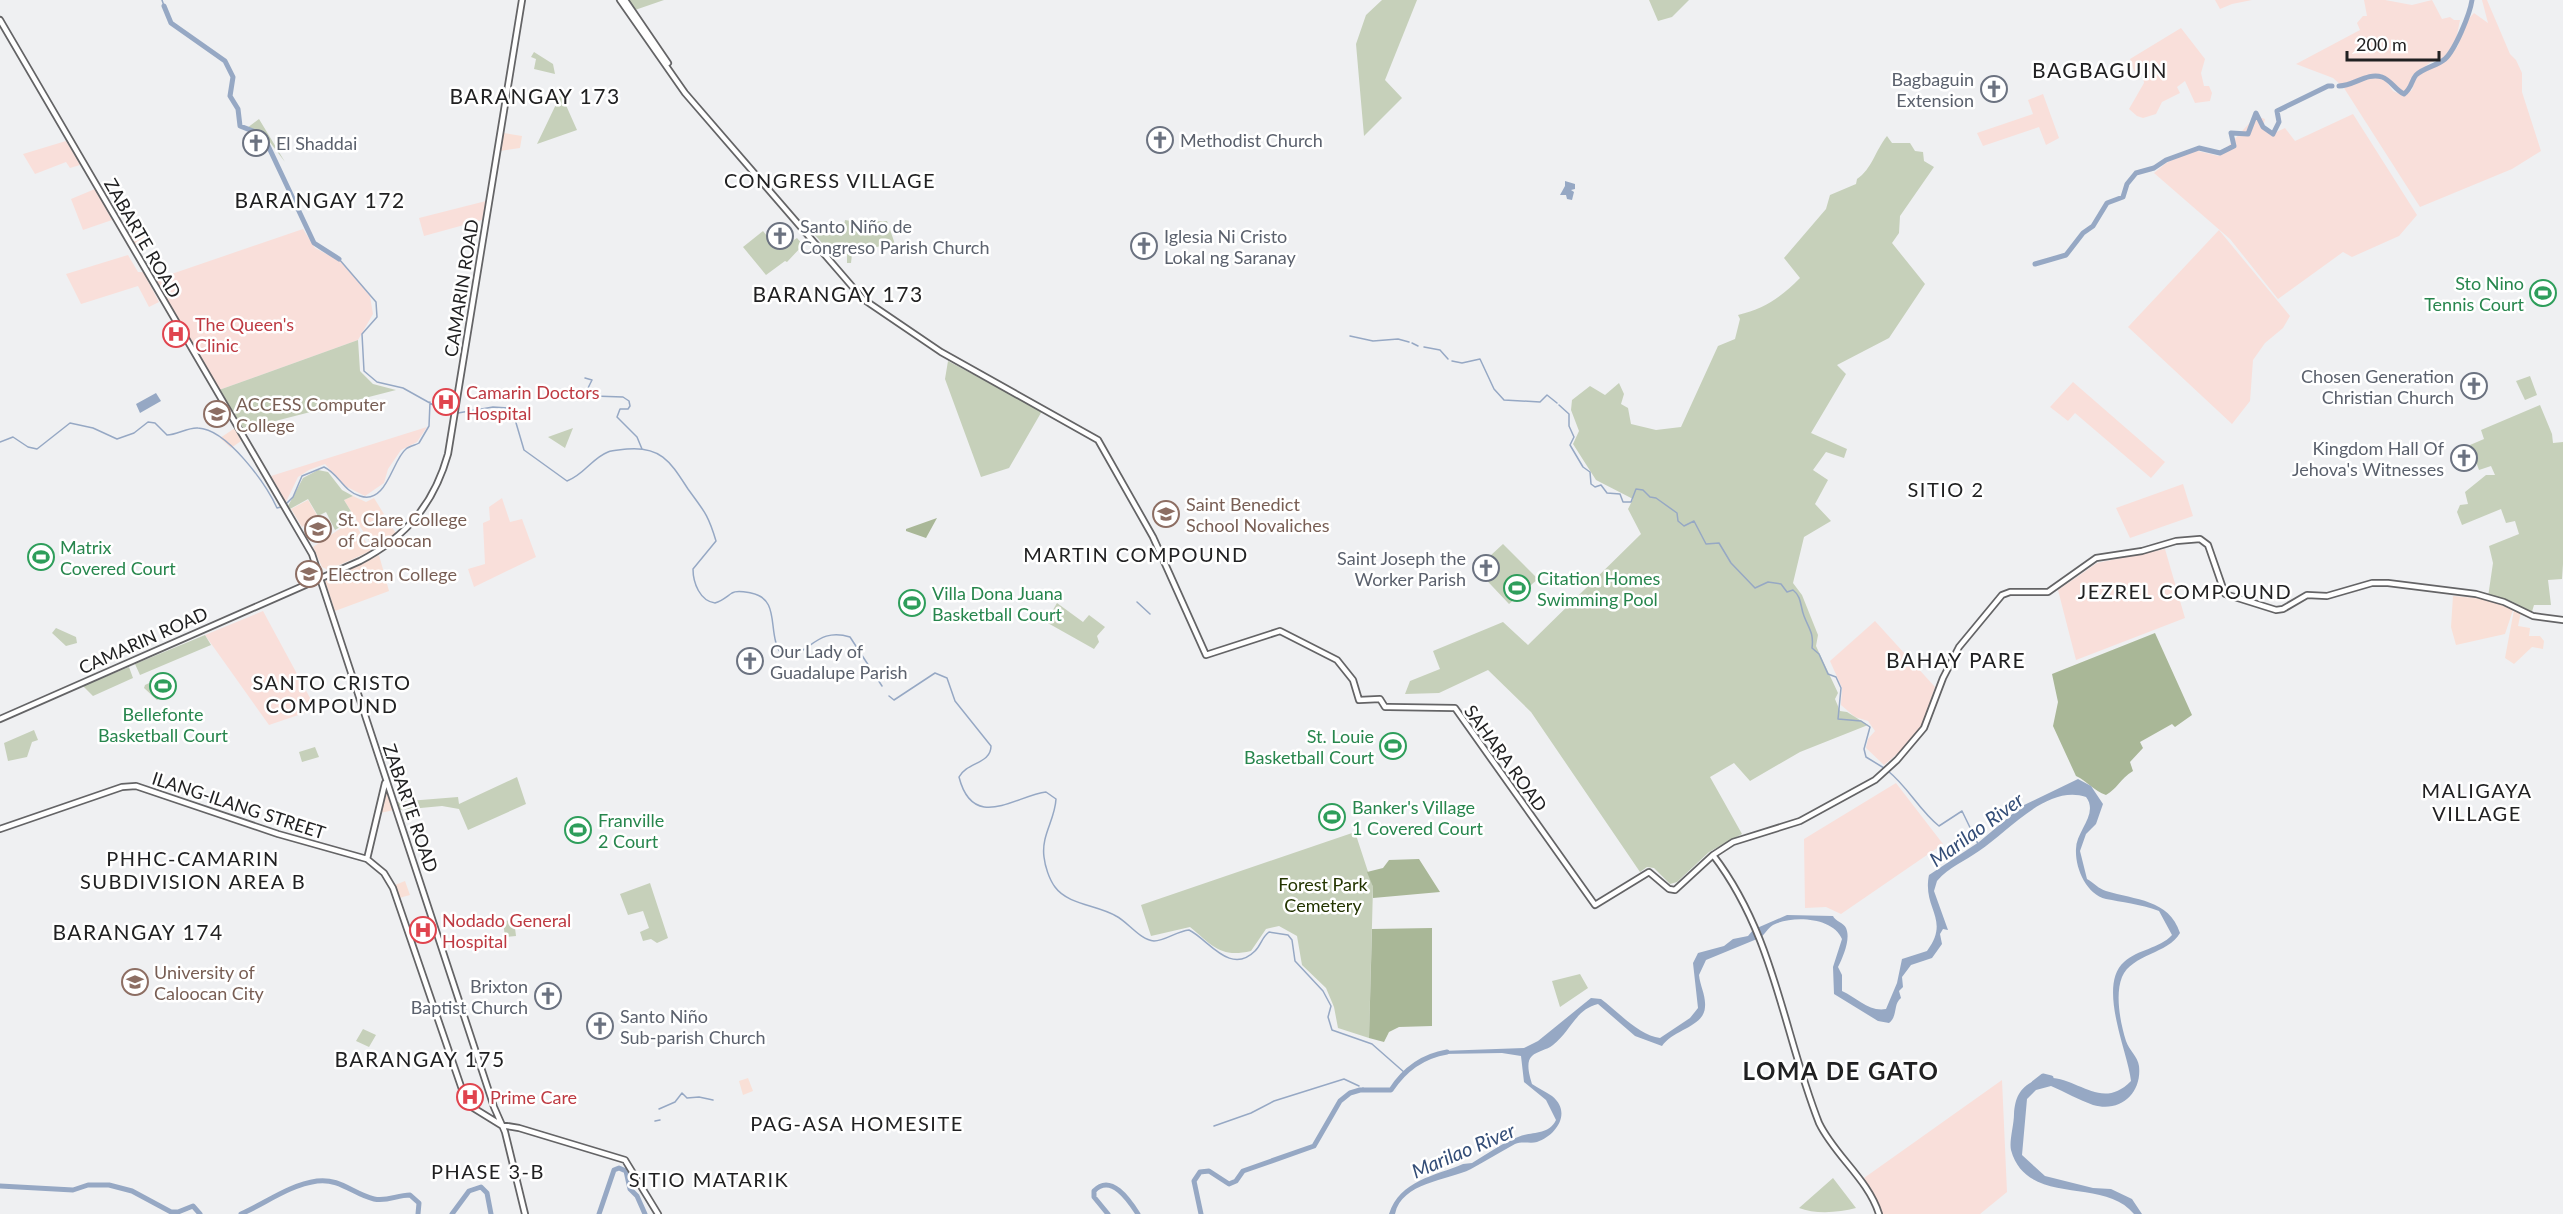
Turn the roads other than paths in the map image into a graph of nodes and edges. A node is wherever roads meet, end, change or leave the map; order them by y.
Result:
1 (522, 0) edge
2 (620, 0) edge
3 (625, 0) edge
4 (0, 20) edge
5 (688, 96) junction
6 (321, 577) junction
7 (2563, 620) edge
8 (0, 719) edge
9 (386, 780) junction
10 (0, 829) edge
11 (1713, 855) junction
12 (367, 859) junction
13 (501, 1125) junction
14 (525, 1214) edge
15 (658, 1214) edge
16 (1879, 1214) edge

1 - 6 main road, CAMARIN ROAD
2 - 5 main road
3 - 5 main road
4 - 6 main road, ZABARTE ROAD
5 - 11 main road, SAHARA ROAD
6 - 8 main road, CAMARIN ROAD
6 - 9 main road, ZABARTE ROAD
7 - 11 main road
9 - 12 main road
9 - 13 main road, ZABARTE ROAD
10 - 12 main road, ILANG-ILANG STREET
11 - 16 main road
12 - 13 main road
13 - 14 main road, ZABARTE ROAD
13 - 15 main road

